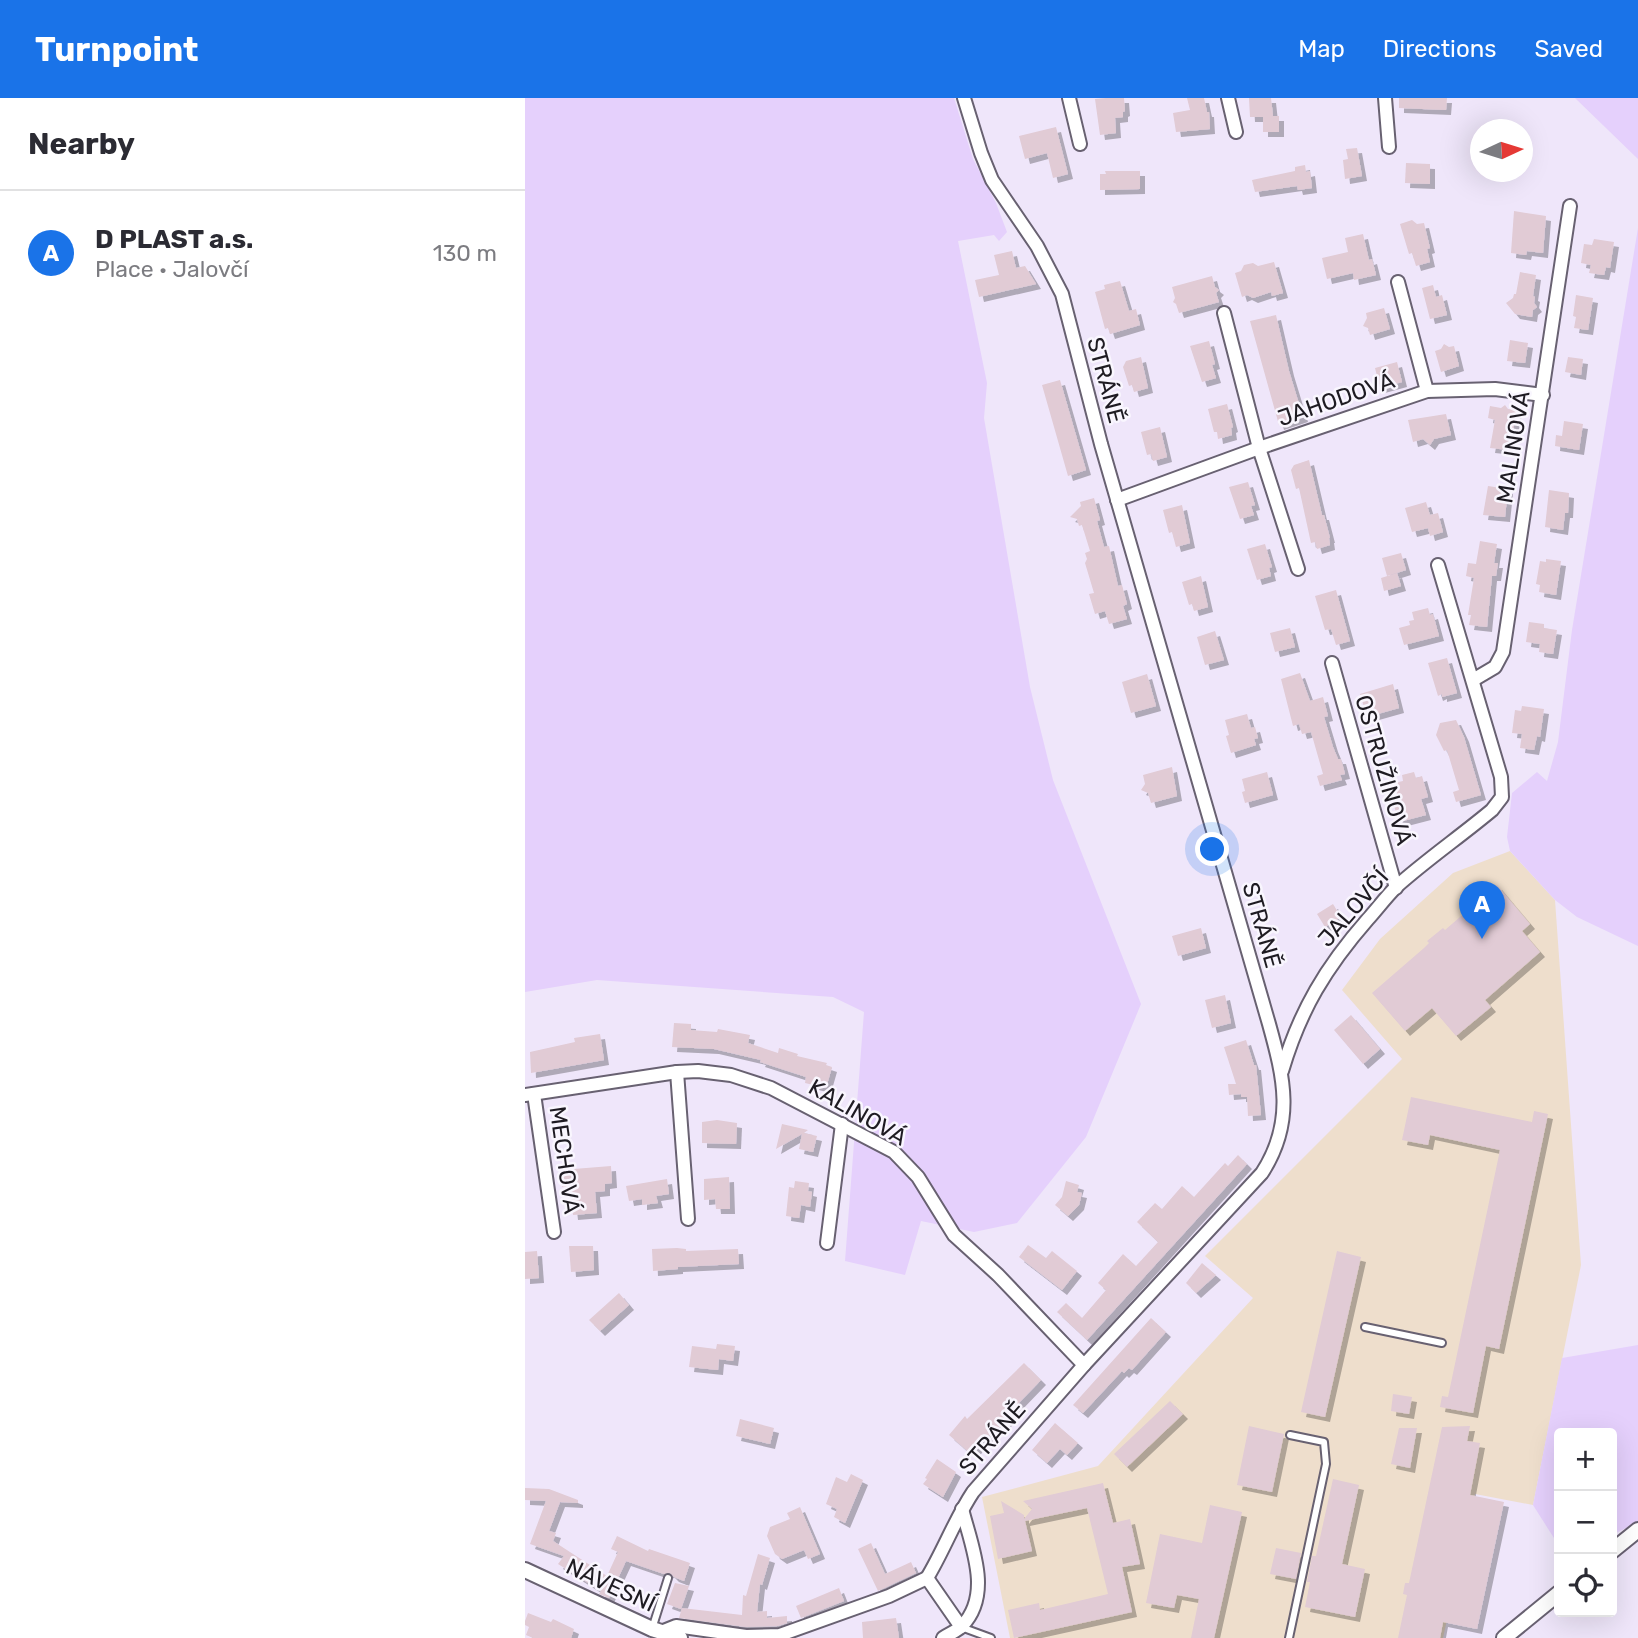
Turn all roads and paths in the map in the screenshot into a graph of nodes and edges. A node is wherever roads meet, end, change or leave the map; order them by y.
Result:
1 (964, 98) edge
2 (1069, 98) edge
3 (1228, 98) edge
4 (1385, 98) edge
5 (1236, 132) dead end
6 (1080, 144) dead end
7 (1389, 146) dead end
8 (1570, 206) dead end
9 (1398, 282) dead end
10 (1224, 313) dead end
11 (1427, 391) junction
12 (1543, 395) junction
13 (1259, 448) junction
14 (1117, 500) junction
15 (1438, 565) dead end
16 (1298, 569) dead end
17 (1332, 663) dead end
18 (1473, 680) junction
19 (1396, 888) junction
20 (677, 1072) junction
21 (1282, 1072) junction
22 (529, 1094) edge
23 (842, 1124) junction
24 (688, 1219) dead end
25 (554, 1232) dead end
26 (827, 1243) dead end
27 (1365, 1327) dead end
28 (1441, 1343) dead end
29 (1084, 1366) junction
30 (1290, 1435) dead end
31 (962, 1509) junction
32 (1638, 1530) edge
33 (1617, 1546) edge
34 (525, 1570) edge
35 (668, 1578) dead end
36 (927, 1578) junction
37 (1554, 1597) edge
38 (961, 1627) junction
39 (656, 1630) junction
40 (680, 1638) edge
41 (943, 1638) edge
42 (991, 1638) edge
43 (1289, 1638) edge
44 (1504, 1638) edge

1 - 14 street, STRÁNĚ
2 - 6 street
3 - 5 street
4 - 7 street
8 - 12 street, MALINOVÁ
9 - 11 street, JAHODOVÁ
10 - 13 street, JAHODOVÁ
11 - 12 street, JAHODOVÁ
11 - 13 street, JAHODOVÁ
12 - 18 street, MALINOVÁ
13 - 14 street, JAHODOVÁ
13 - 16 street, JAHODOVÁ
14 - 21 street, STRÁNĚ
15 - 18 street
17 - 19 street, OSTRUŽINOVÁ
18 - 19 street, JALOVČÍ
19 - 21 street, JALOVČÍ
20 - 22 street, KALINOVÁ
20 - 23 street, KALINOVÁ
20 - 24 street
21 - 29 street, STRÁNĚ
22 - 25 street, MECHOVÁ
23 - 26 street
23 - 29 street, KALINOVÁ
27 - 28 lane
29 - 31 street, STRÁNĚ
30 - 43 lane
31 - 36 street, STRÁNĚ
31 - 38 street
32 - 33 street
34 - 39 street, NÁVESNÍ
35 - 39 lane
36 - 38 street
36 - 39 street
37 - 44 street
38 - 41 street
38 - 42 lane
39 - 40 street, NÁVESNÍ

